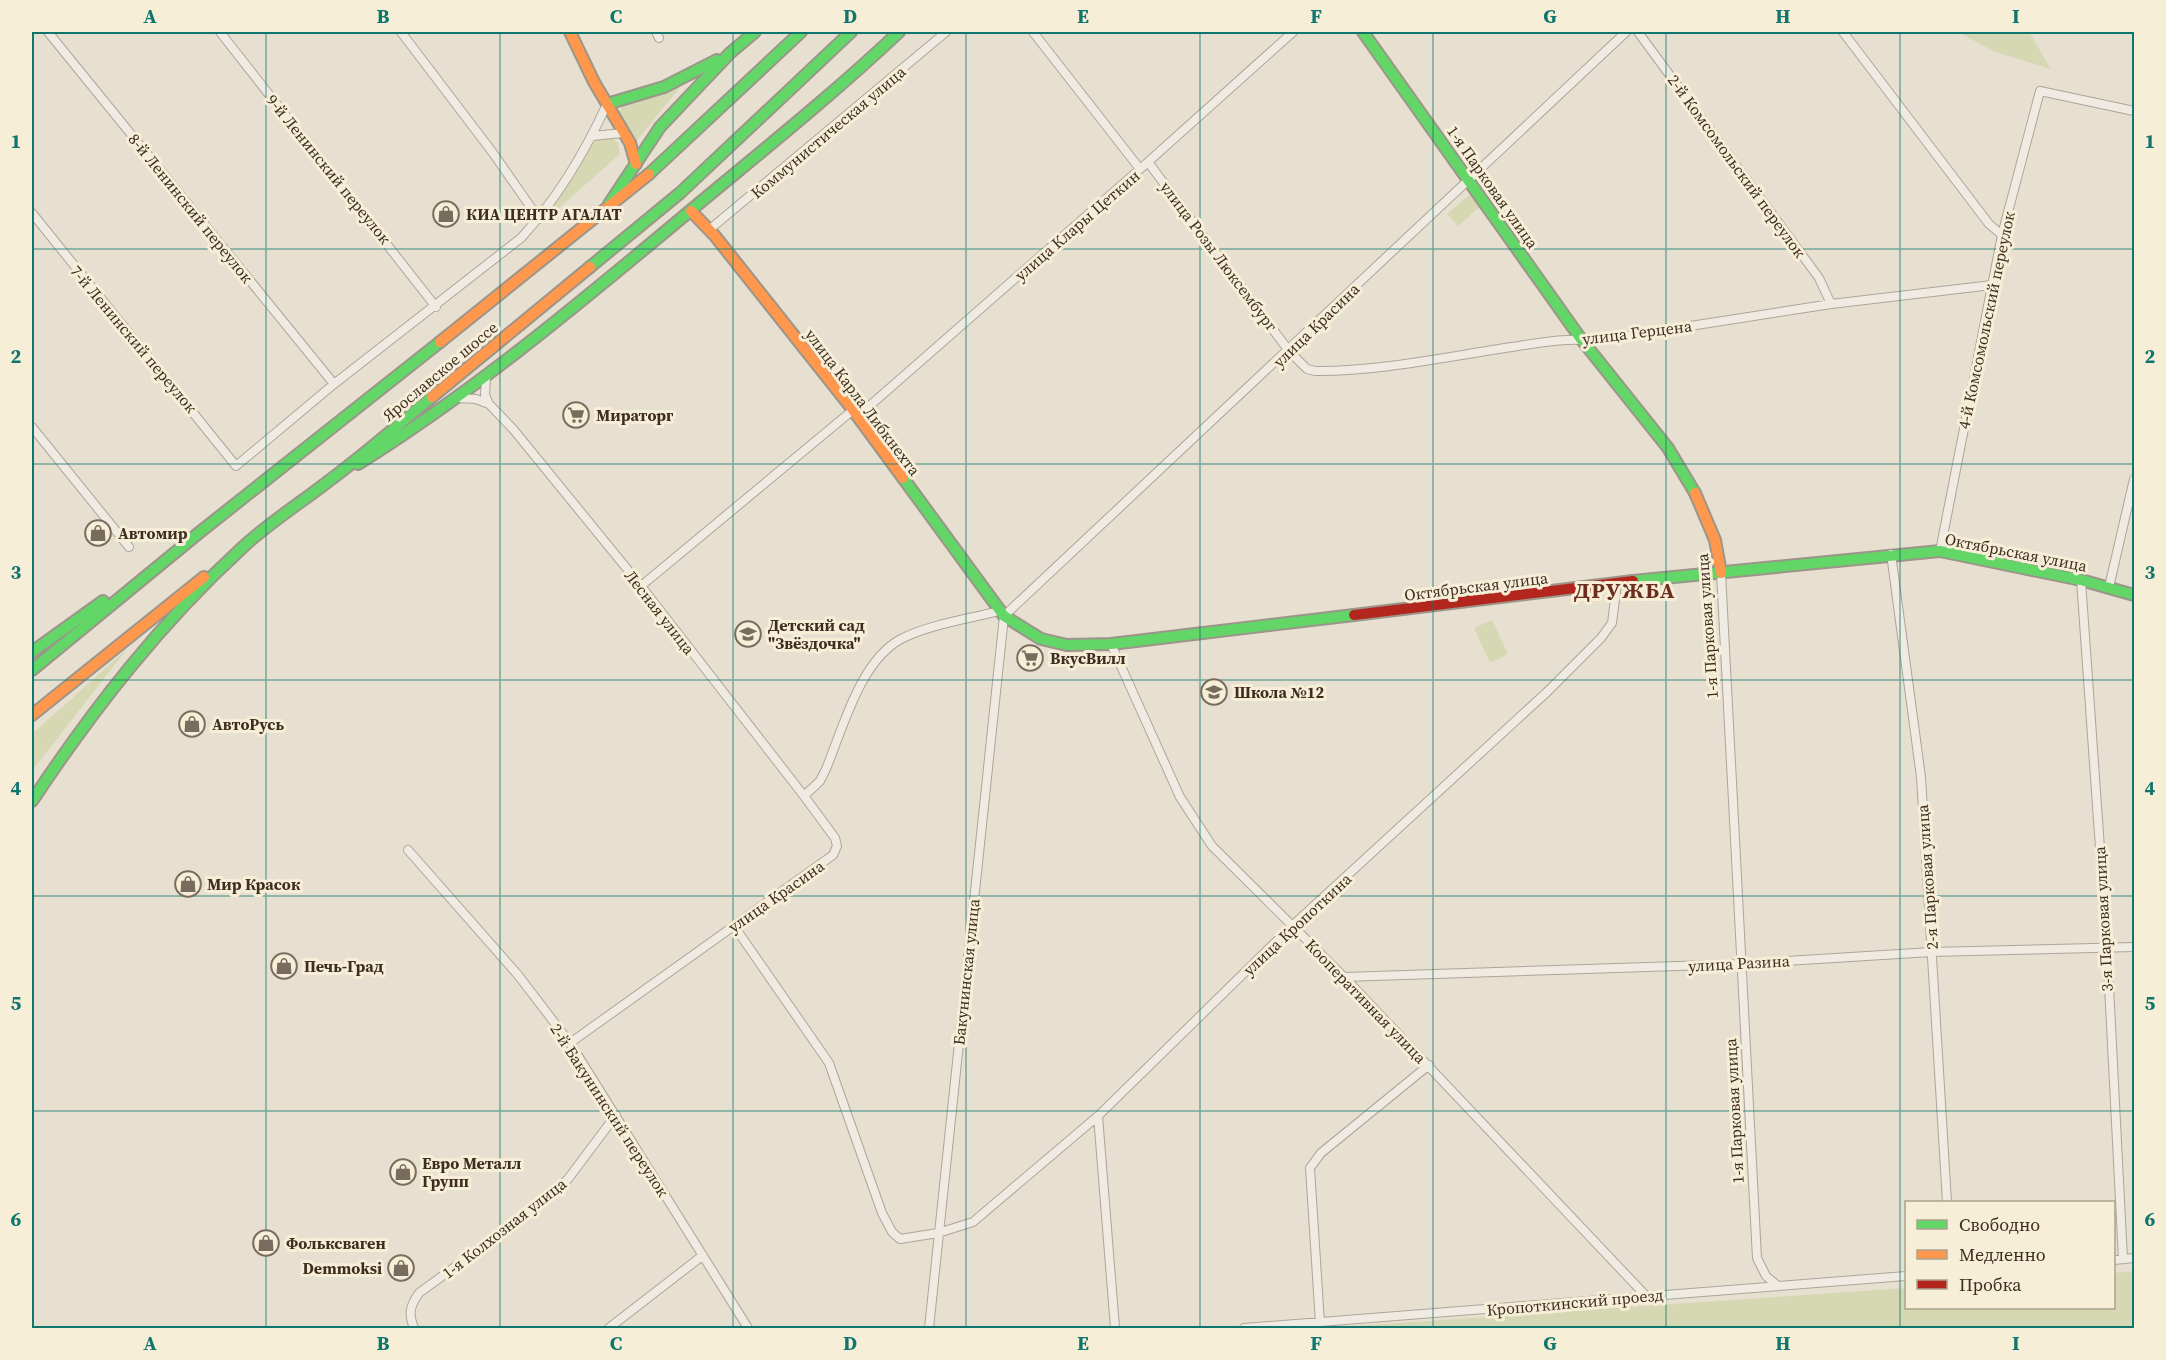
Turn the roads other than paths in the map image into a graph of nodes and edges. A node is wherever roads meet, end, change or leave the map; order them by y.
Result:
1 (48, 32) edge
2 (220, 32) edge
3 (401, 32) edge
4 (570, 32) edge
5 (755, 32) edge
6 (801, 32) edge
7 (851, 32) edge
8 (899, 32) edge
9 (946, 32) edge
10 (1033, 32) edge
11 (1293, 32) edge
12 (1363, 32) edge
13 (1626, 32) edge
14 (1638, 32) edge
15 (1843, 32) edge
16 (730, 53) junction
17 (607, 104) junction
18 (2134, 111) edge
19 (623, 133) junction
20 (592, 136) junction
21 (1148, 162) junction
22 (636, 164) junction
23 (1140, 170) junction
24 (1470, 178) junction
25 (691, 211) junction
26 (604, 212) junction
27 (32, 213) edge
28 (539, 219) junction
29 (709, 230) junction
30 (2002, 236) junction
31 (1992, 285) junction
32 (1831, 304) junction
33 (436, 307) junction
34 (1582, 339) junction
35 (1289, 351) junction
36 (486, 376) junction
37 (334, 384) junction
38 (456, 398) junction
39 (489, 404) junction
40 (856, 413) junction
41 (32, 427) edge
42 (2134, 478) edge
43 (332, 479) junction
44 (200, 532) junction
45 (245, 545) junction
46 (129, 547) dead end
47 (1940, 551) junction
48 (1891, 554) junction
49 (1721, 573) junction
50 (2081, 580) junction
51 (1617, 583) junction
52 (641, 586) junction
53 (2109, 587) junction
54 (2134, 595) edge
55 (1001, 613) junction
56 (1111, 644) junction
57 (32, 652) edge
58 (32, 670) edge
59 (32, 715) edge
60 (72, 739) junction
61 (32, 784) edge
62 (804, 796) junction
63 (32, 801) edge
64 (408, 850) dead end
65 (734, 926) junction
66 (1292, 926) junction
67 (2107, 947) junction
68 (2134, 947) edge
69 (1931, 952) junction
70 (1740, 964) junction
71 (1344, 977) junction
72 (570, 1043) junction
73 (1429, 1065) junction
74 (616, 1115) junction
75 (1098, 1116) junction
76 (1947, 1201) edge
77 (938, 1233) junction
78 (702, 1256) junction
79 (2134, 1258) edge
80 (2123, 1259) junction
81 (2115, 1260) edge
82 (1905, 1276) edge
83 (1778, 1286) junction
84 (1647, 1297) junction
85 (1320, 1323) junction
86 (414, 1329) edge
87 (609, 1329) edge
88 (748, 1329) edge
89 (929, 1329) edge
90 (1115, 1329) edge
91 (1244, 1329) edge

1 - 37 street, 8-й Ленинский переулок
2 - 33 street, 9-й Ленинский переулок
3 - 28 street
4 - 17 main road
5 - 16 main road
6 - 26 main road, Ярославское шоссе
7 - 43 main road, Ярославское шоссе
8 - 25 main road
9 - 29 street, Коммунистическая улица
10 - 23 street
11 - 21 street, улица Клары Цеткин
12 - 24 main road, 1-я Парковая улица
13 - 24 street, улица Красина
14 - 32 street, 2-й Комсомольский переулок
15 - 30 street
16 - 17 main road
16 - 22 main road
17 - 19 main road
17 - 20 street
18 - 30 street, 4-й Комсомольский переулок
19 - 20 street
19 - 22 main road
20 - 28 street
21 - 23 street, улица Клары Цеткин
21 - 35 street, улица Розы Люксембург
22 - 26 main road
23 - 40 street, улица Клары Цеткин
24 - 34 main road, 1-я Парковая улица
24 - 35 street, улица Красина
25 - 29 main road, улица Карла Либкнехта
25 - 36 main road
26 - 44 main road, Ярославское шоссе
27 - 37 street, 7-й Ленинский переулок
28 - 33 street
29 - 40 main road, улица Карла Либкнехта
30 - 31 street, 4-й Комсомольский переулок
31 - 32 street, улица Герцена
31 - 47 street, 4-й Комсомольский переулок
32 - 34 street, улица Герцена
33 - 37 street
34 - 35 street, улица Герцена
34 - 49 main road, 1-я Парковая улица
35 - 55 street, улица Красина
36 - 38 main road
36 - 39 street
38 - 39 street
38 - 43 main road
39 - 52 street, Лесная улица
40 - 52 street, улица Клары Цеткин
40 - 55 main road, улица Карла Либкнехта
41 - 46 street
42 - 53 street
43 - 45 main road, Ярославское шоссе
44 - 57 main road
44 - 58 main road, Ярославское шоссе
45 - 59 main road, Ярославское шоссе
45 - 60 main road
47 - 48 main road, Октябрьская улица
47 - 50 main road, Октябрьская улица
48 - 49 main road, Октябрьская улица
48 - 69 street, 2-я Парковая улица
49 - 51 main road, Октябрьская улица
49 - 70 street, 1-я Парковая улица
50 - 53 main road, Октябрьская улица
50 - 67 street, 3-я Парковая улица
51 - 56 main road, Октябрьская улица
51 - 66 street, улица Кропоткина
52 - 62 street, Лесная улица
53 - 54 main road, Октябрьская улица
55 - 56 main road, Октябрьская улица
55 - 62 street, улица Красина
55 - 77 street, Бакунинская улица
56 - 66 street, Кооперативная улица
60 - 61 main road
60 - 63 main road
62 - 65 street, улица Красина
64 - 72 street, 2-й Бакунинский переулок
65 - 72 street, улица Красина
65 - 77 street, улица Кропоткина
66 - 71 street, Кооперативная улица
66 - 75 street, улица Кропоткина
67 - 68 street, улица Разина
67 - 69 street, улица Разина
67 - 80 street, 3-я Парковая улица
69 - 70 street, улица Разина
69 - 76 street, 2-я Парковая улица
70 - 71 street, улица Разина
70 - 83 street, 1-я Парковая улица
71 - 73 street, Кооперативная улица
72 - 74 street, 2-й Бакунинский переулок
73 - 84 street, Кооперативная улица
73 - 85 street
74 - 78 street, 2-й Бакунинский переулок
74 - 86 street, 1-я Колхозная улица
75 - 77 street, улица Кропоткина
75 - 90 street
77 - 89 street, Бакунинская улица
78 - 87 street
78 - 88 street, 2-й Бакунинский переулок
79 - 80 street
80 - 81 street
82 - 83 street, Кропоткинский проезд
83 - 84 street, Кропоткинский проезд
84 - 85 street, Кропоткинский проезд
85 - 91 street, Кропоткинский проезд

